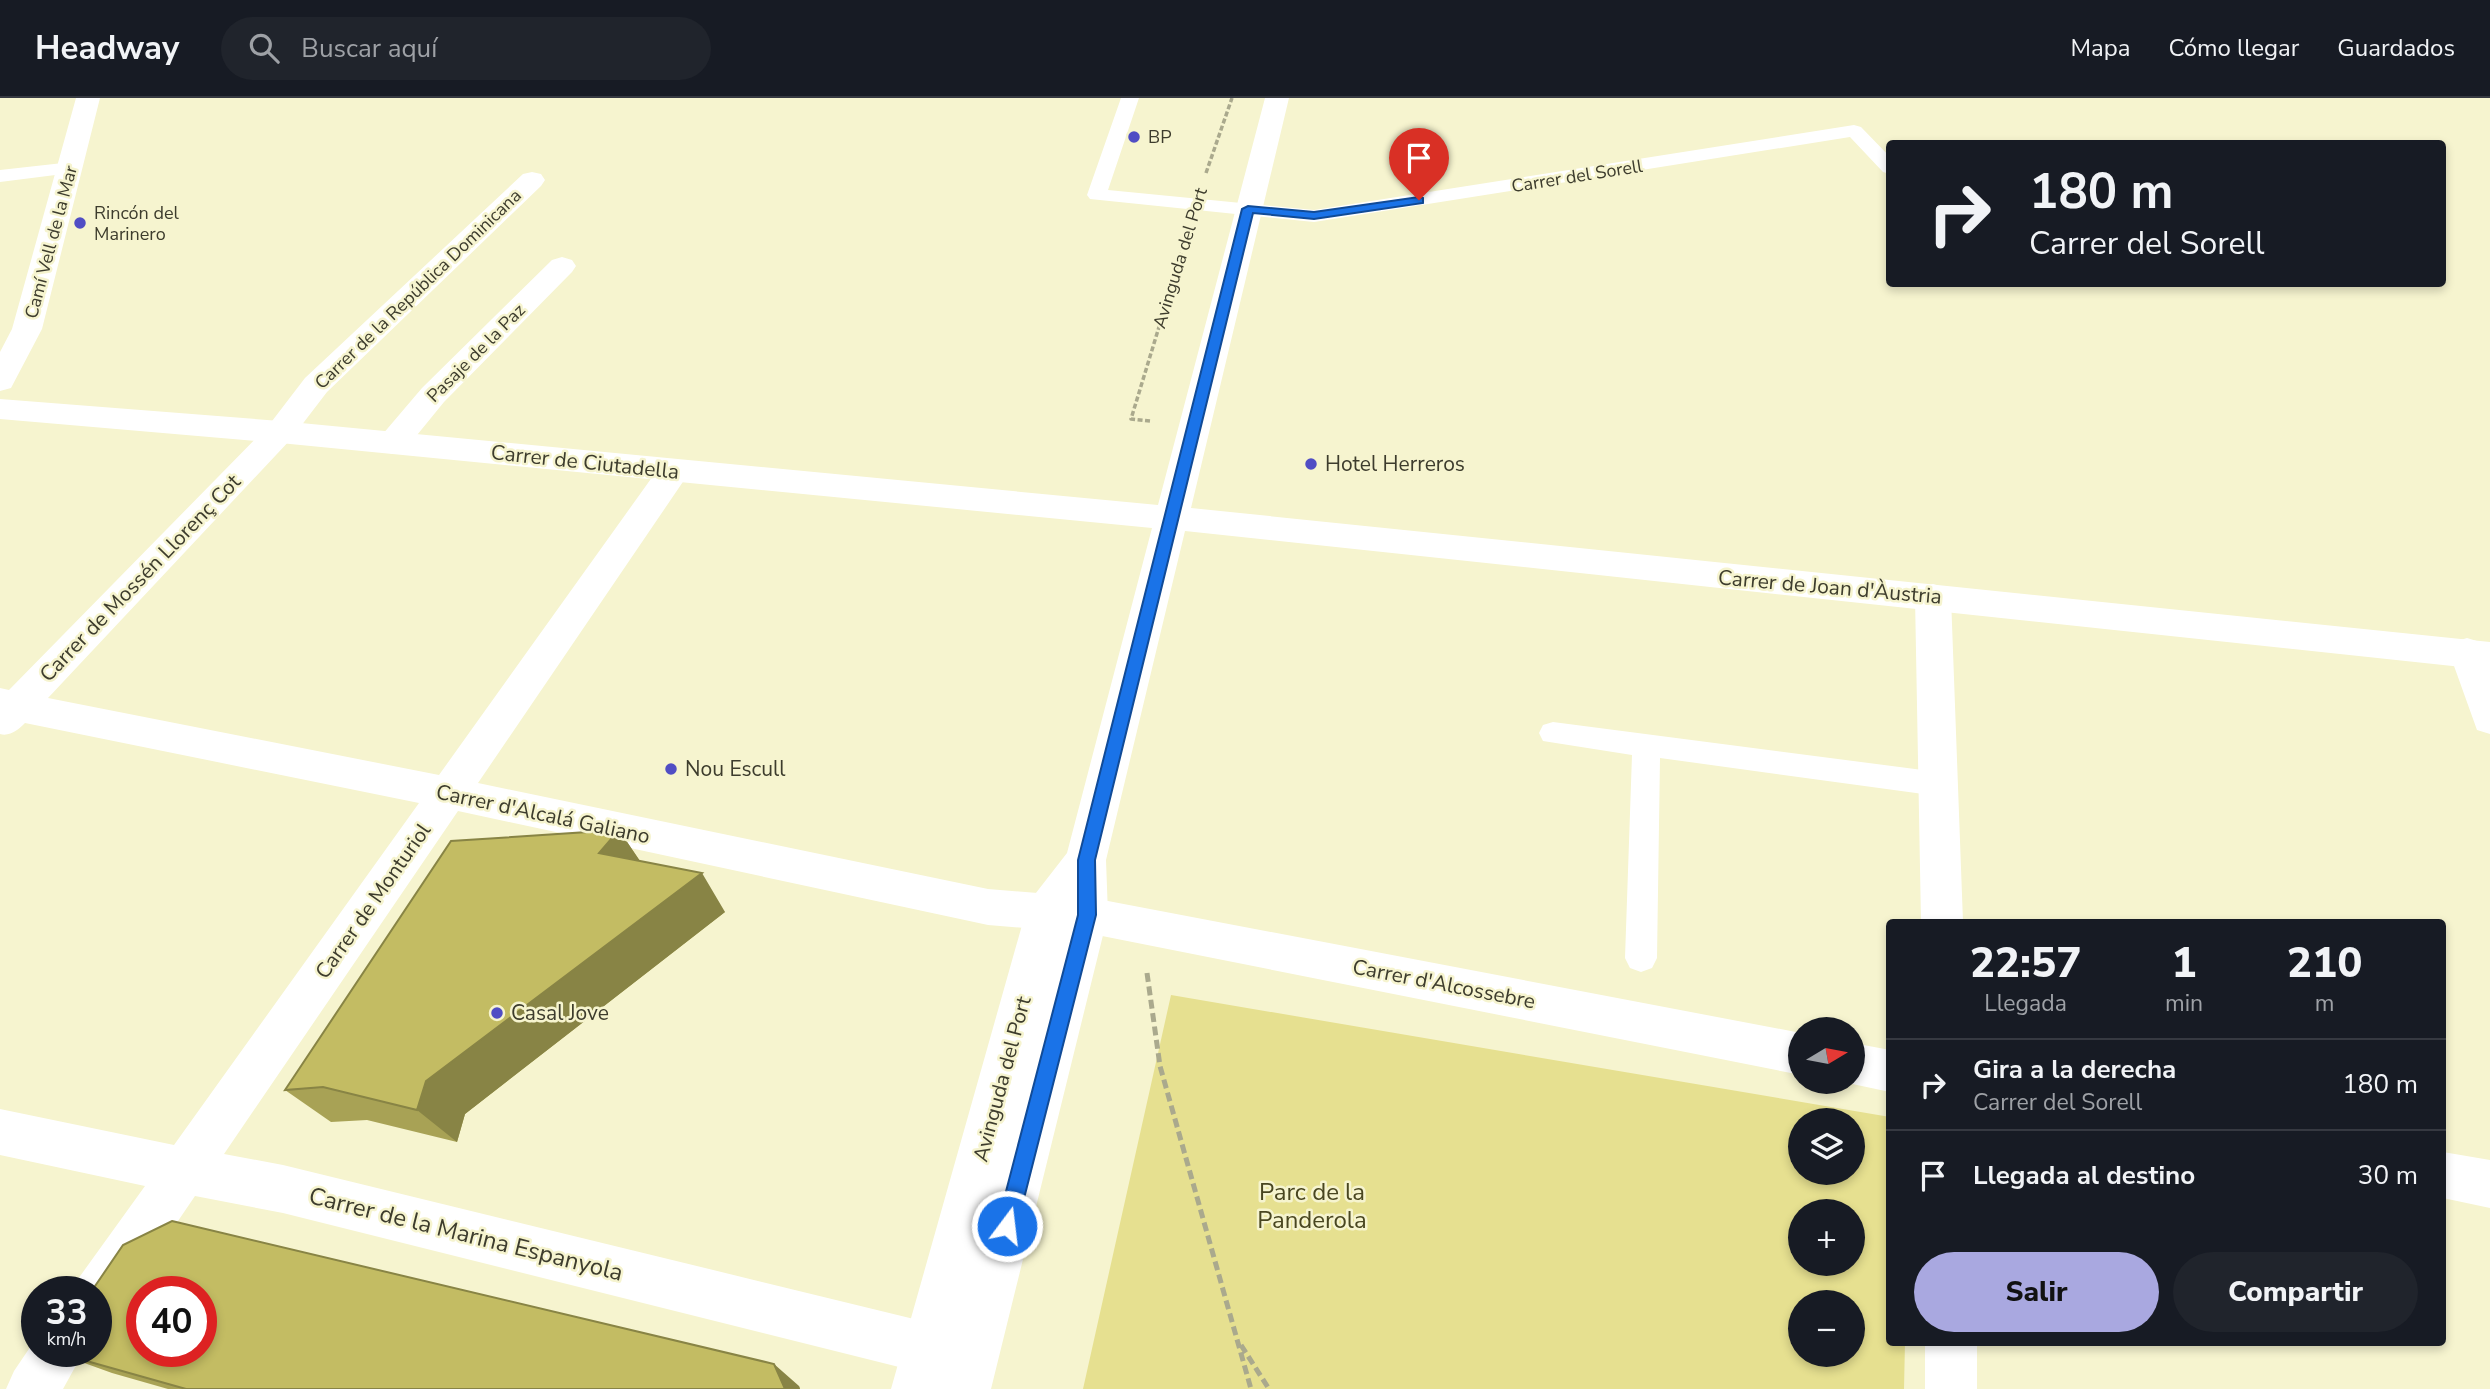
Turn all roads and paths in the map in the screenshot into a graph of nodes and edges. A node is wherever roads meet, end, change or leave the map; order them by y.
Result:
1 (88, 98) edge
2 (1130, 98) edge
3 (1232, 98) edge
4 (1277, 98) edge
5 (1886, 163) edge
6 (72, 167) junction
7 (0, 176) edge
8 (532, 180) dead end
9 (1196, 205) junction
10 (1248, 209) junction
11 (562, 267) dead end
12 (0, 381) edge
13 (0, 409) edge
14 (1131, 419) dead end
15 (280, 432) junction
16 (393, 443) junction
17 (675, 471) junction
18 (1170, 518) junction
19 (1933, 597) junction
20 (2479, 654) edge
21 (6, 711) edge
22 (2490, 719) edge
23 (1553, 733) dead end
24 (1646, 745) junction
25 (1938, 784) junction
26 (448, 794) junction
27 (1067, 913) junction
28 (1942, 919) edge
29 (1641, 958) dead end
30 (1076, 961) junction
31 (1788, 1052) edge
32 (1866, 1066) edge
33 (1886, 1070) edge
34 (0, 1132) edge
35 (184, 1171) junction
36 (2446, 1176) edge
37 (2490, 1184) edge
38 (111, 1276) edge
39 (1237, 1338) junction
40 (1951, 1346) edge
41 (47, 1367) edge
42 (946, 1371) edge
43 (32, 1389) edge
44 (1251, 1389) edge
45 (1269, 1389) edge
46 (1951, 1389) edge

1 - 6 street, Camí Vell de la Mar
2 - 9 lane
3 - 9 path, Avinguda del Port
4 - 10 street, Avinguda del Port
5 - 10 lane, Carrer del Sorell
6 - 7 lane
6 - 12 street, Camí Vell de la Mar
8 - 15 street, Carrer de la República Dominicana
9 - 10 lane
9 - 14 path, Avinguda del Port
10 - 18 street, Avinguda del Port
11 - 16 street, Pasaje de la Paz
13 - 15 street, Carrer de Ciutadella
15 - 16 street, Carrer de Ciutadella
15 - 21 street, Carrer de Mossén Llorenç Cot
16 - 17 street, Carrer de Ciutadella
17 - 18 street, Carrer de Ciutadella
17 - 26 street, Carrer de Monturiol
18 - 19 street, Carrer de Joan d'Àustria
18 - 27 street, Avinguda del Port
19 - 20 street, Carrer de Joan d'Àustria
19 - 25 street
20 - 22 street
21 - 26 street, Carrer d'Alcalá Galiano
23 - 24 lane
24 - 25 lane
24 - 29 lane
25 - 28 street
26 - 27 street, Carrer d'Alcalá Galiano
26 - 35 street, Carrer de Monturiol
27 - 30 street, Avinguda del Port
27 - 31 street, Carrer d'Alcossebre
27 - 42 street, Avinguda del Port
30 - 39 path
30 - 42 street, Avinguda del Port
32 - 33 street
34 - 35 street, Carrer de la Marina Espanyola
35 - 38 street, Carrer de Monturiol
35 - 42 street, Carrer de la Marina Espanyola
36 - 37 street
39 - 44 path
39 - 45 path
40 - 46 street
41 - 43 street

